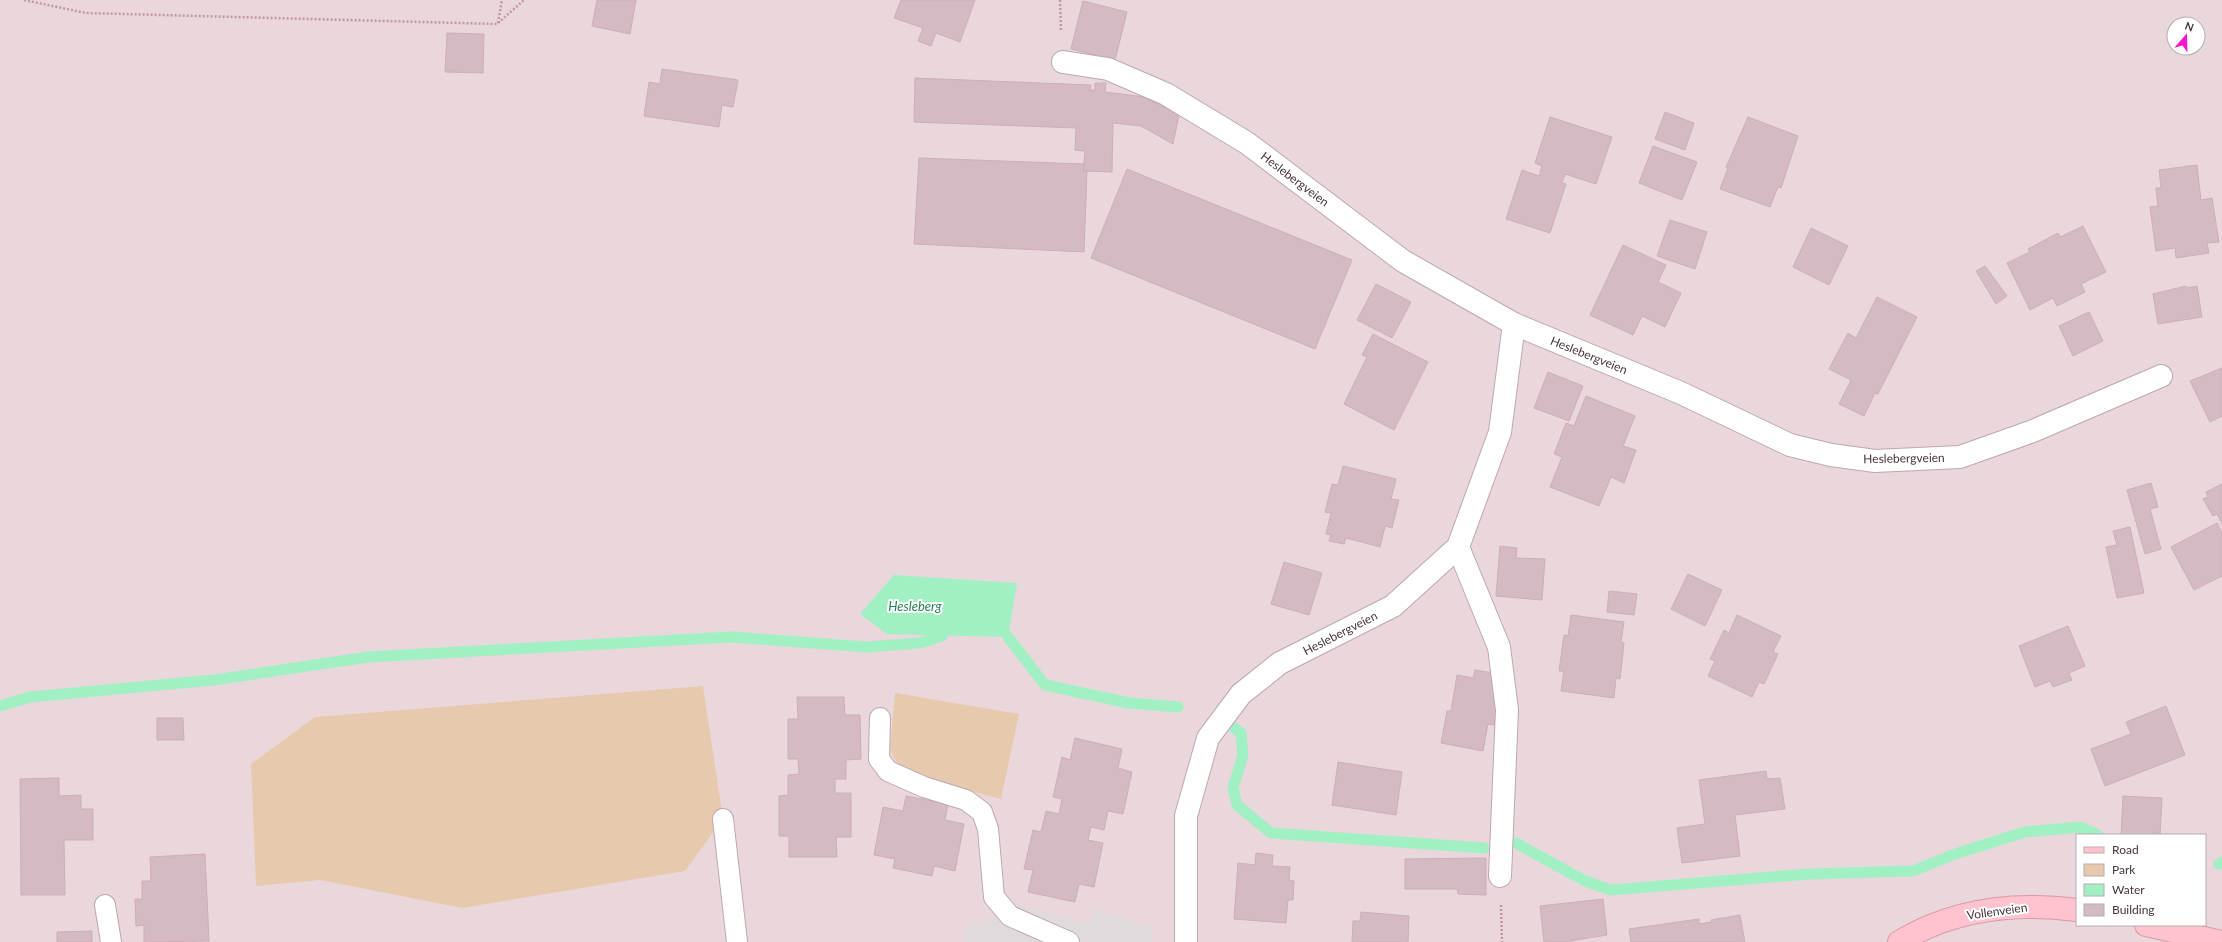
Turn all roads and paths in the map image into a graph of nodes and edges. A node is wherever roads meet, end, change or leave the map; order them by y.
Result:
1 (24, 0) edge
2 (502, 0) edge
3 (524, 0) edge
4 (497, 24) junction
5 (1063, 62) dead end
6 (1514, 324) junction
7 (2161, 376) dead end
8 (1458, 548) junction
9 (880, 718) dead end
10 (723, 819) dead end
11 (1500, 876) joint
12 (105, 906) dead end
13 (2076, 910) edge
14 (2150, 926) edge
15 (110, 942) edge
16 (737, 942) edge
17 (1069, 942) edge
18 (1186, 942) edge
19 (1502, 942) edge
20 (1899, 942) edge
21 (2222, 942) edge

1 - 4 path
2 - 4 path
3 - 4 path
5 - 6 street, Heslebergveien
6 - 7 street, Heslebergveien
6 - 8 street, Heslebergveien
8 - 11 street
8 - 18 street, Heslebergveien
9 - 17 lane
10 - 16 lane
11 - 19 path
12 - 15 lane
13 - 20 main road, Vollenveien
14 - 21 main road

